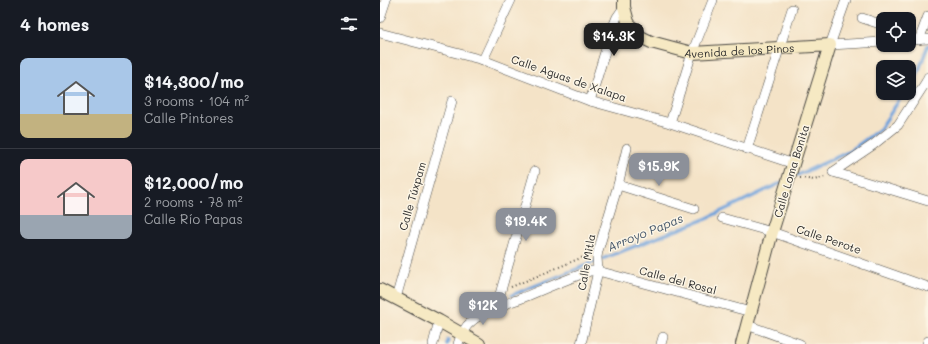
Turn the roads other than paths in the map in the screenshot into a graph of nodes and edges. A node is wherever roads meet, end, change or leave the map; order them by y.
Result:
1 (386, 0) edge
2 (511, 0) edge
3 (713, 0) edge
4 (846, 0) edge
5 (624, 3) edge
6 (792, 9) dead end
7 (928, 16) edge
8 (380, 18) edge
9 (862, 18) dead end
10 (876, 23) edge
11 (380, 33) edge
12 (924, 39) edge
13 (876, 42) edge
14 (830, 45) junction
15 (780, 48) junction
16 (692, 53) junction
17 (483, 60) junction
18 (928, 77) edge
19 (452, 101) dead end
20 (590, 101) junction
21 (670, 123) junction
22 (627, 148) dead end
23 (747, 149) junction
24 (794, 164) junction
25 (535, 171) dead end
26 (618, 185) junction
27 (928, 202) edge
28 (694, 209) dead end
29 (722, 218) dead end
30 (772, 232) junction
31 (598, 261) junction
32 (928, 287) edge
33 (380, 290) edge
34 (396, 298) junction
35 (496, 308) junction
36 (751, 312) junction
37 (439, 321) junction
38 (747, 325) junction
39 (460, 339) edge
40 (433, 344) edge
41 (479, 344) edge
42 (581, 344) edge
43 (742, 344) edge
44 (800, 344) edge

1 - 8 street
2 - 17 street
3 - 16 street
4 - 14 street, Calle Loma Bonita
5 - 16 street, Avenida de los Pinos
5 - 20 street
6 - 15 street
7 - 12 street
9 - 10 street
11 - 17 street, Calle Aguas de Xalapa
13 - 14 street, Avenida de los Pinos
14 - 15 street, Avenida de los Pinos
14 - 24 street, Calle Loma Bonita
15 - 16 street, Avenida de los Pinos
15 - 23 street
16 - 21 street
17 - 20 street, Calle Aguas de Xalapa
18 - 27 street
19 - 34 street, Calle Túxpam
20 - 21 street, Calle Aguas de Xalapa
21 - 23 street, Calle Aguas de Xalapa
22 - 26 street, Calle Mitla
23 - 24 street, Calle Aguas de Xalapa
24 - 30 street, Calle Loma Bonita
25 - 35 street
26 - 28 street
26 - 31 street, Calle Mitla
29 - 30 street, Calle Perote
30 - 32 street, Calle Perote
30 - 36 street, Calle Loma Bonita
31 - 35 street
31 - 36 street, Calle del Rosal
31 - 42 street, Calle Mitla
33 - 34 street
34 - 37 street
35 - 39 street
36 - 38 street, Calle Loma Bonita
37 - 39 street
37 - 40 street
38 - 43 street, Calle Loma Bonita
38 - 44 street
39 - 41 street

